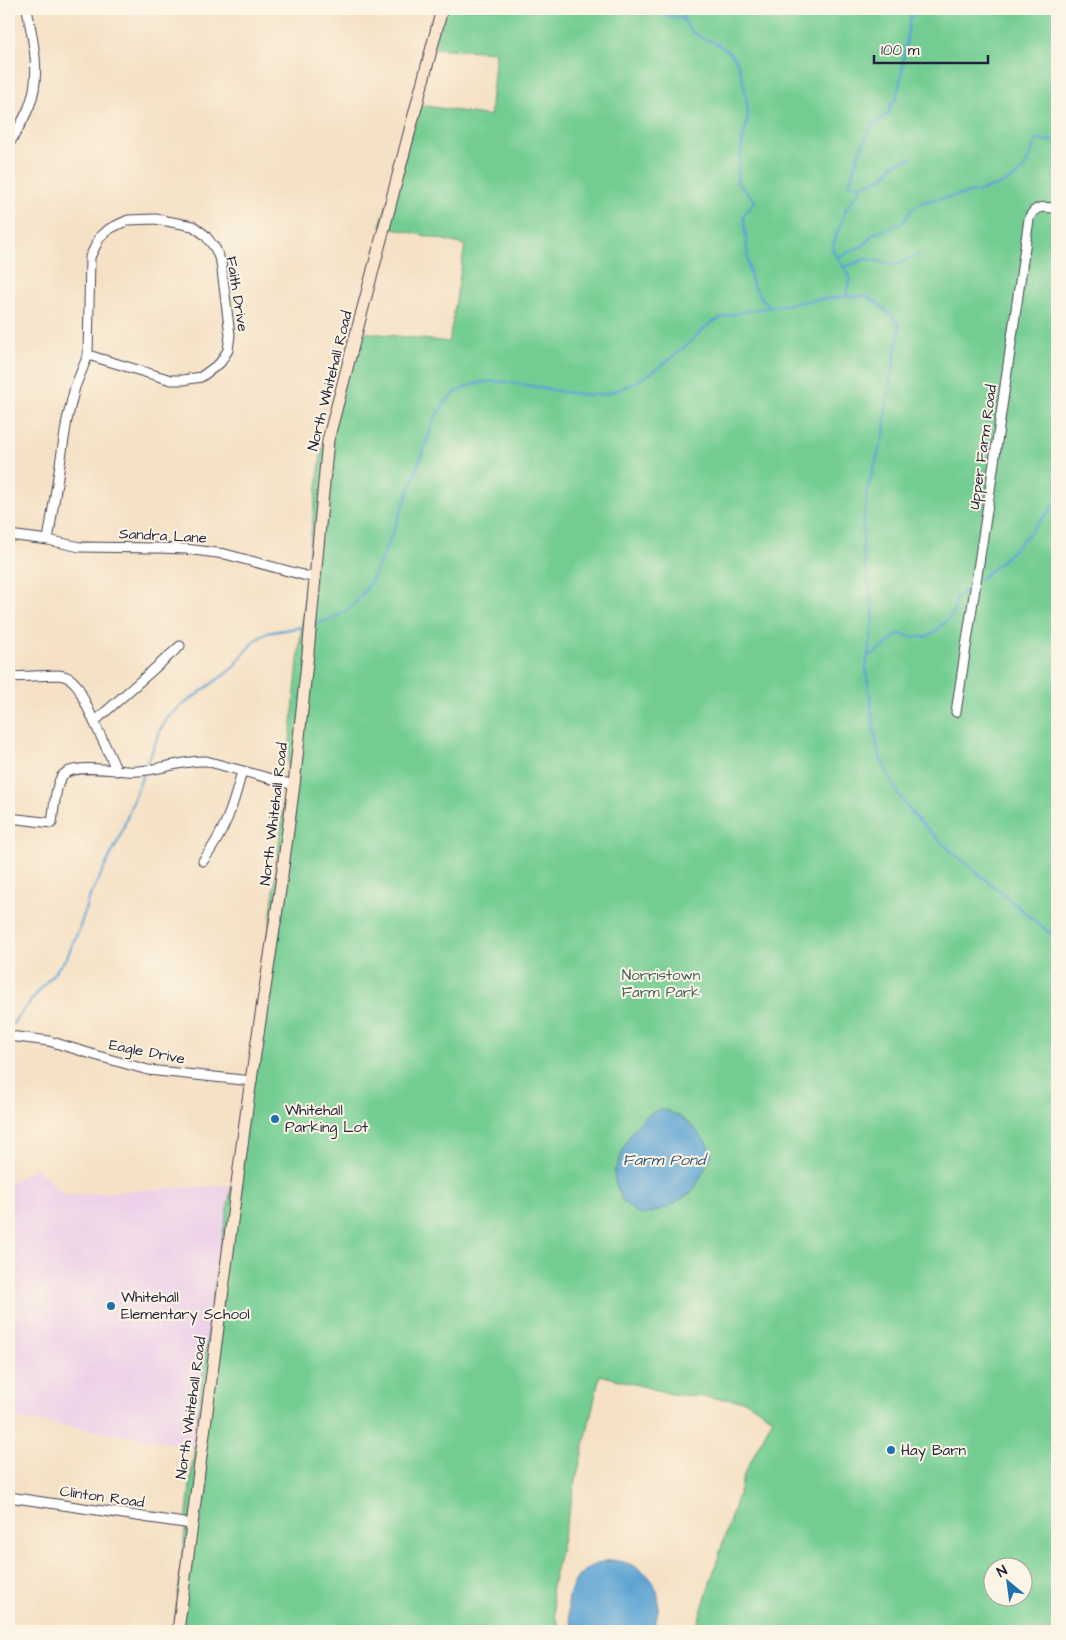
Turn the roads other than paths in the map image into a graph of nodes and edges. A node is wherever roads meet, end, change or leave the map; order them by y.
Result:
1 (27, 9) edge
2 (442, 9) edge
3 (9, 144) edge
4 (1057, 209) edge
5 (88, 355) junction
6 (9, 534) edge
7 (48, 540) junction
8 (314, 578) junction
9 (180, 646) dead end
10 (9, 677) edge
11 (956, 712) dead end
12 (94, 722) junction
13 (117, 771) junction
14 (242, 771) junction
15 (294, 785) junction
16 (9, 818) edge
17 (203, 861) dead end
18 (9, 1036) edge
19 (252, 1082) junction
20 (9, 1497) edge
21 (191, 1524) junction
22 (178, 1631) edge

1 - 3 street
2 - 8 main road, North Whitehall Road
4 - 11 street, Upper Farm Road
5 - 5 street, Faith Drive
5 - 7 street, Faith Drive
6 - 7 street, Sandra Lane
7 - 8 street, Sandra Lane
8 - 15 main road, North Whitehall Road
9 - 12 street
10 - 12 street
12 - 13 street
13 - 14 street
13 - 16 street
14 - 15 street
14 - 17 street
15 - 19 main road, North Whitehall Road
18 - 19 street, Eagle Drive
19 - 21 main road, North Whitehall Road
20 - 21 street, Clinton Road
21 - 22 main road, North Whitehall Road

